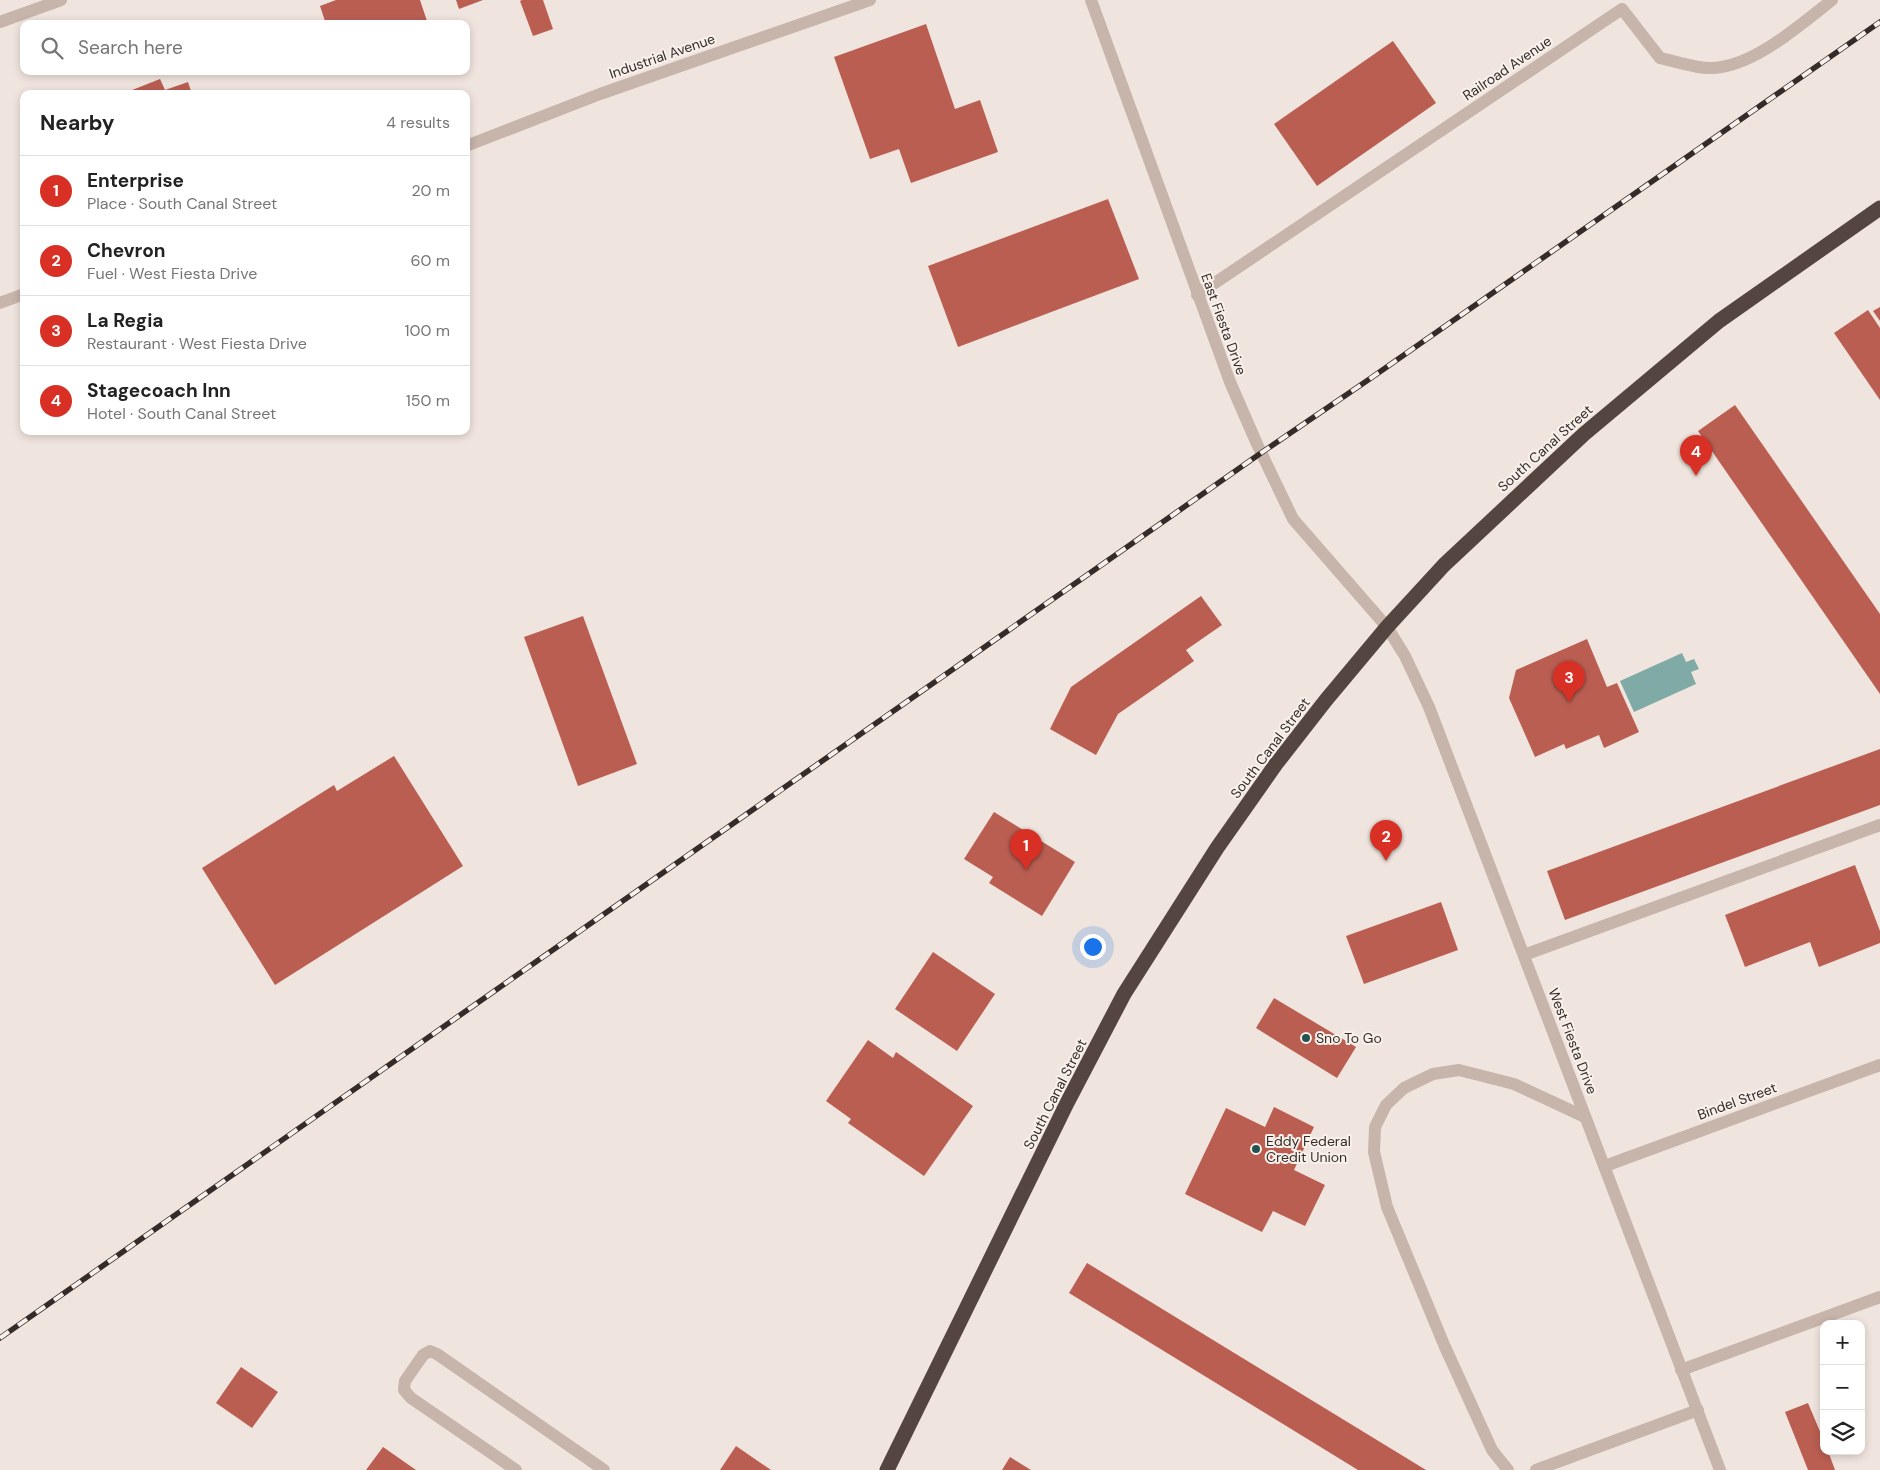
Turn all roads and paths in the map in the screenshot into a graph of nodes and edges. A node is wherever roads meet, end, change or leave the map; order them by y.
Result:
1 (61, 0) edge
2 (870, 0) edge
3 (1090, 0) edge
4 (1832, 0) edge
5 (0, 22) edge
6 (470, 144) edge
7 (1880, 208) edge
8 (1197, 295) junction
9 (20, 296) edge
10 (0, 303) edge
11 (1387, 627) junction
12 (1880, 825) edge
13 (1524, 955) junction
14 (1880, 1065) edge
15 (1585, 1117) junction
16 (1605, 1166) junction
17 (1880, 1297) edge
18 (1681, 1370) junction
19 (1698, 1410) junction
20 (516, 1470) edge
21 (604, 1470) edge
22 (887, 1470) edge
23 (1508, 1470) edge
24 (1536, 1470) edge
25 (1720, 1470) edge

1 - 5 street
2 - 6 street, Industrial Avenue
3 - 8 street, East Fiesta Drive
4 - 8 street, Railroad Avenue
7 - 11 highway, South Canal Street
8 - 11 street, East Fiesta Drive
9 - 10 street
11 - 13 street, West Fiesta Drive
11 - 22 highway, South Canal Street
12 - 13 street
13 - 15 street, West Fiesta Drive
14 - 16 street, Bindel Street
15 - 16 street, West Fiesta Drive
15 - 23 street
16 - 18 street, West Fiesta Drive
17 - 18 street
18 - 19 street, West Fiesta Drive
19 - 24 street
19 - 25 street, West Fiesta Drive
20 - 21 street

